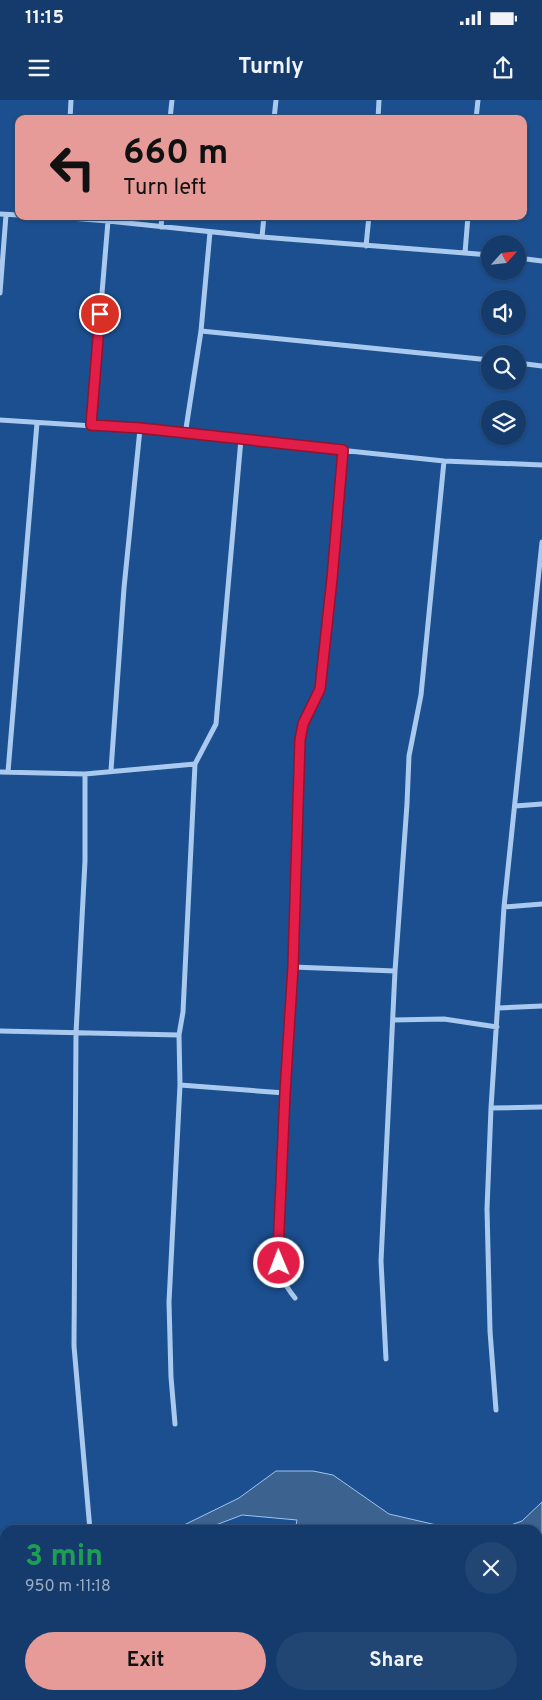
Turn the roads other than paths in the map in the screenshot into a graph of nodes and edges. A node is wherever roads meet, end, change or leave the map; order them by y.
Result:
1 (71, 100) edge
2 (172, 100) edge
3 (276, 100) edge
4 (379, 100) edge
5 (478, 100) edge
6 (70, 115) edge
7 (170, 115) edge
8 (274, 115) edge
9 (378, 115) edge
10 (476, 115) edge
11 (0, 214) edge
12 (6, 214) junction
13 (15, 215) edge
14 (96, 220) edge
15 (162, 220) edge
16 (264, 220) edge
17 (369, 220) edge
18 (468, 220) edge
19 (108, 221) junction
20 (161, 227) junction
21 (210, 232) junction
22 (262, 237) junction
23 (366, 246) junction
24 (465, 253) junction
25 (481, 255) edge
26 (526, 259) edge
27 (542, 261) edge
28 (0, 293) edge
29 (201, 331) junction
30 (481, 359) edge
31 (526, 364) edge
32 (542, 366) edge
33 (0, 420) edge
34 (37, 422) junction
35 (91, 425) junction
36 (140, 428) junction
37 (185, 434) junction
38 (241, 439) junction
39 (343, 450) junction
40 (444, 461) junction
41 (542, 465) edge
42 (542, 542) edge
43 (195, 764) junction
44 (111, 770) junction
45 (0, 772) edge
46 (8, 772) junction
47 (85, 774) junction
48 (542, 804) edge
49 (515, 806) junction
50 (542, 904) edge
51 (504, 907) junction
52 (293, 967) junction
53 (395, 972) junction
54 (542, 1006) edge
55 (498, 1008) junction
56 (393, 1020) junction
57 (497, 1027) junction
58 (0, 1031) edge
59 (76, 1033) junction
60 (179, 1035) junction
61 (180, 1085) junction
62 (285, 1093) junction
63 (542, 1107) edge
64 (491, 1108) junction
65 (295, 1298) dead end
66 (386, 1359) dead end
67 (496, 1410) dead end
68 (175, 1424) dead end
69 (90, 1525) edge

1 - 6 street
2 - 7 street
3 - 8 street
4 - 9 street
5 - 10 street
11 - 12 street
12 - 13 street
12 - 28 street
14 - 19 street
15 - 20 street
16 - 22 street
17 - 23 street
18 - 24 street
19 - 20 street
19 - 35 street
20 - 21 street
21 - 22 street
21 - 29 street
22 - 23 street
23 - 24 street
24 - 25 street
26 - 27 street
29 - 30 street
29 - 37 street
31 - 32 street
33 - 34 street
34 - 35 street
34 - 46 street
35 - 36 street
36 - 37 street
36 - 44 street
37 - 38 street
38 - 39 street
38 - 43 street
39 - 40 street
39 - 52 street
40 - 41 street
40 - 53 street
42 - 49 street
43 - 44 street
43 - 60 street
44 - 47 street
45 - 46 street
46 - 47 street
47 - 59 street
48 - 49 street
49 - 51 street
50 - 51 street
51 - 55 street
52 - 53 street
52 - 62 street
53 - 56 street
54 - 55 street
55 - 57 street
56 - 57 street
56 - 66 street
57 - 64 street
58 - 59 street
59 - 60 street
59 - 69 street
60 - 61 street
61 - 62 street
61 - 68 street
62 - 65 street
63 - 64 street
64 - 67 street

